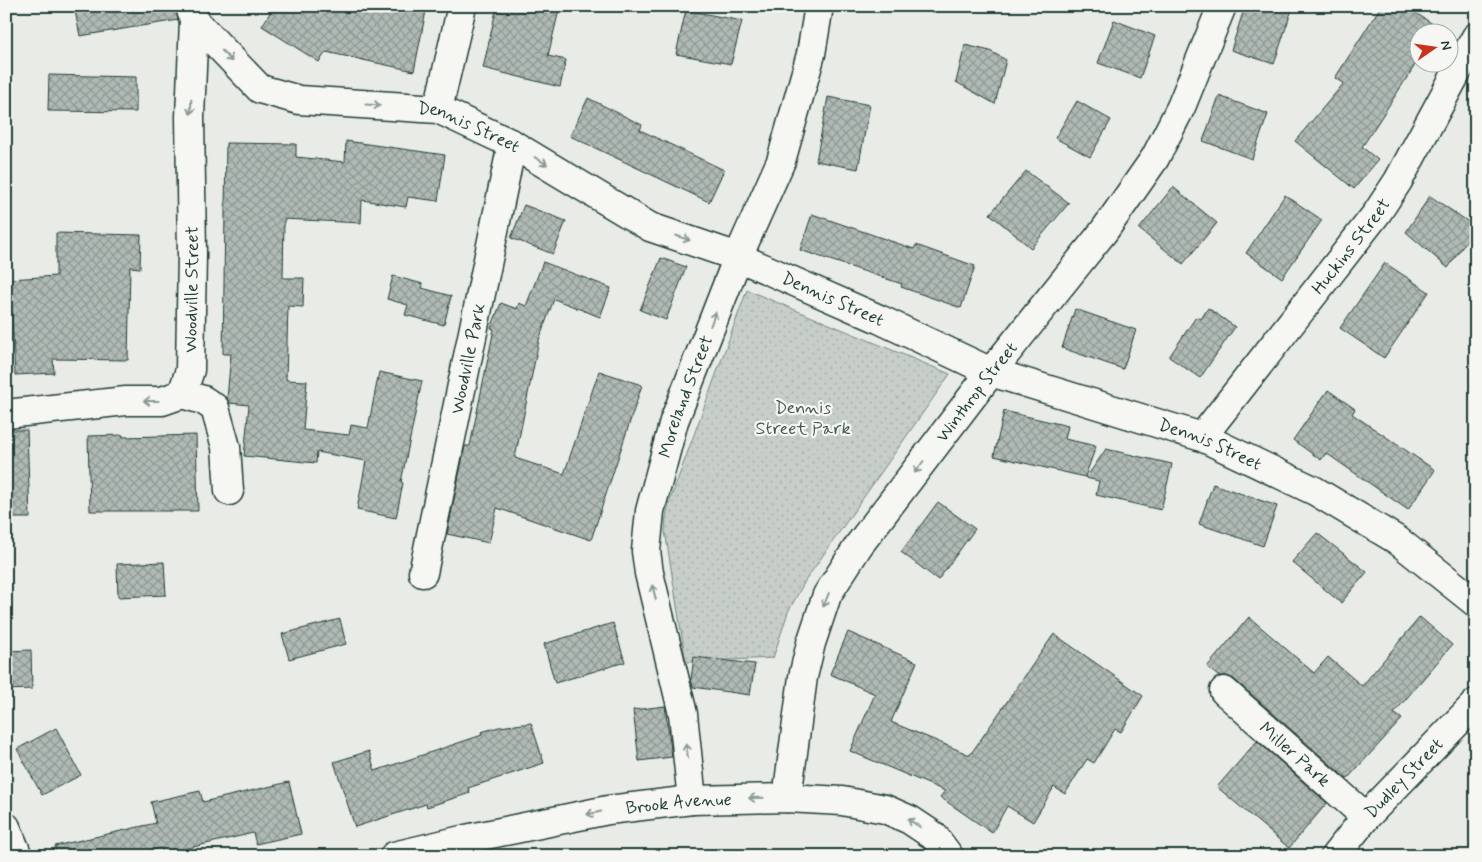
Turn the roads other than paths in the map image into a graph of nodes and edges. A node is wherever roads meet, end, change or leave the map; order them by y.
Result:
1 (462, 6) edge
2 (819, 6) edge
3 (1222, 6) edge
4 (192, 13) edge
5 (1476, 37) edge
6 (438, 109) junction
7 (512, 144) junction
8 (738, 257) junction
9 (991, 372) junction
10 (182, 394) junction
11 (6, 414) edge
12 (1202, 437) junction
13 (229, 491) dead end
14 (423, 574) dead end
15 (1476, 603) edge
16 (1224, 691) dead end
17 (1476, 703) edge
18 (786, 798) junction
19 (692, 800) junction
20 (1366, 816) junction
21 (6, 827) edge
22 (471, 847) edge
23 (18, 856) edge
24 (394, 856) edge
25 (949, 856) edge
26 (1335, 856) edge

1 - 6 street
2 - 8 street, Moreland Street
3 - 9 street, Winthrop Street
4 -> 6 street, Dennis Street
4 -> 10 street, Woodville Street
5 - 12 street, Huckins Street
6 - 7 street, Dennis Street
7 -> 8 street, Dennis Street
7 - 14 street, Woodville Park
8 - 9 street, Dennis Street
19 -> 8 street, Moreland Street
9 - 12 street, Dennis Street
9 -> 18 street, Winthrop Street
10 -> 11 street
10 - 13 street
12 - 15 street, Dennis Street
16 - 20 street, Miller Park
17 - 20 street, Dudley Street
18 -> 19 street, Brook Avenue
25 -> 18 street, Brook Avenue
19 -> 22 street, Brook Avenue
20 - 26 street, Dudley Street
21 - 23 street
22 - 24 street, Brook Avenue

